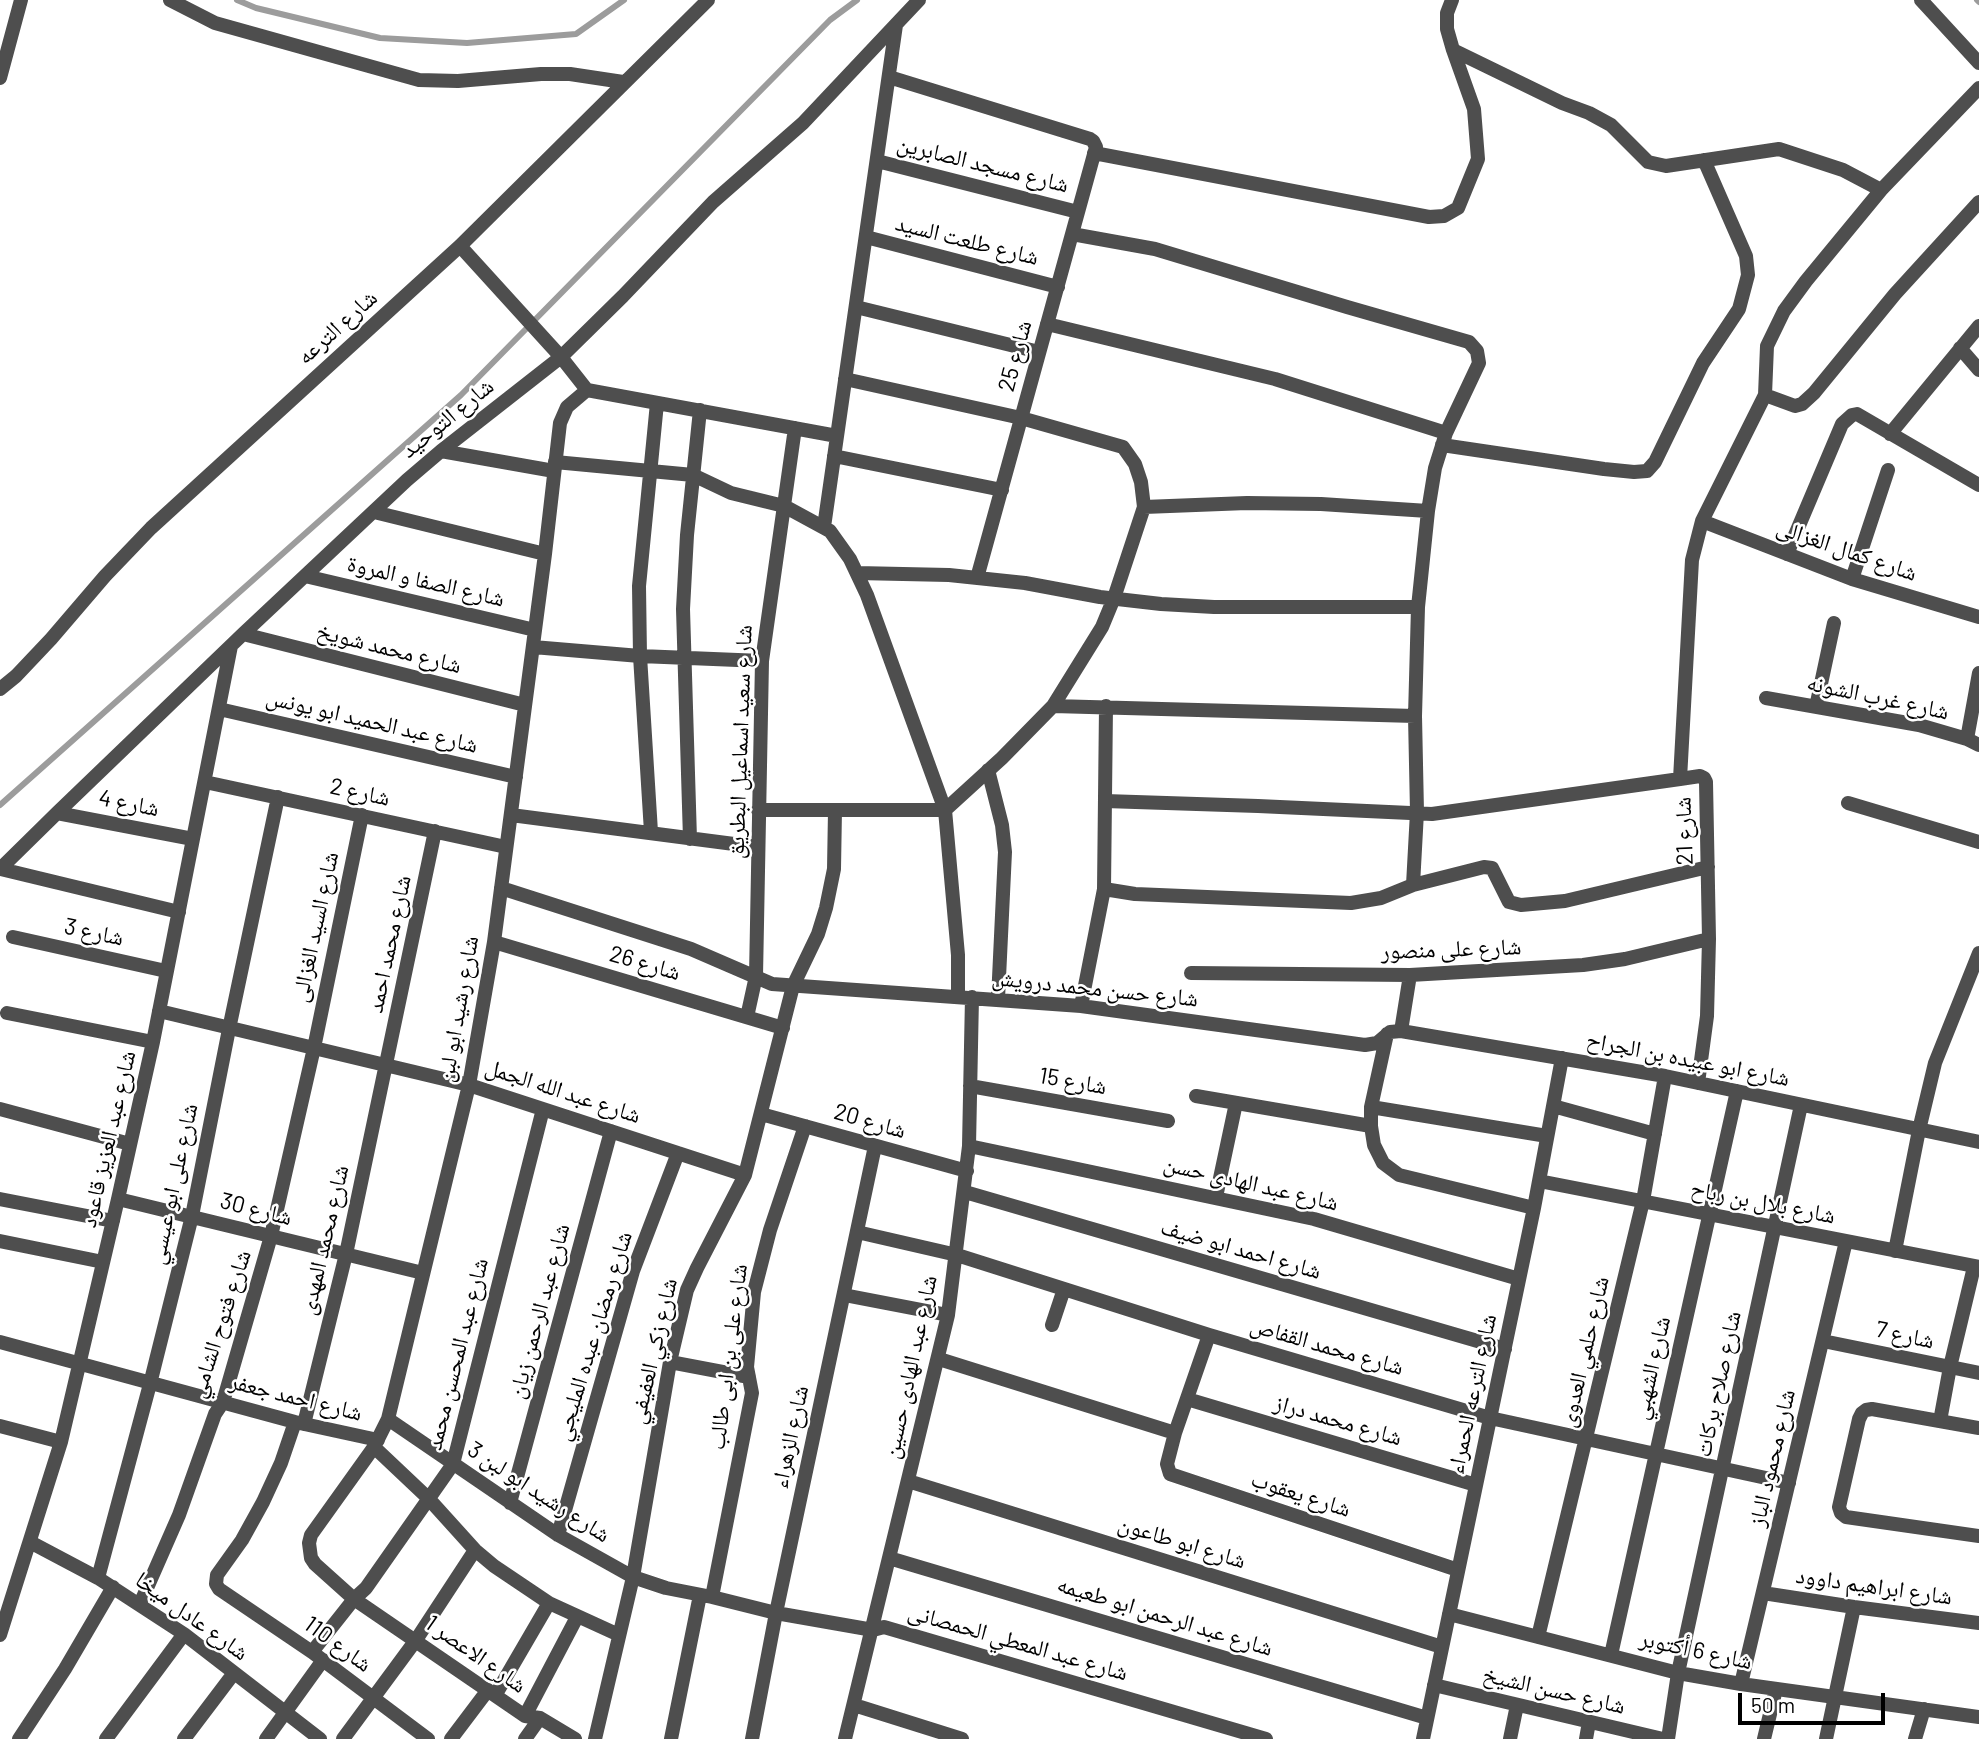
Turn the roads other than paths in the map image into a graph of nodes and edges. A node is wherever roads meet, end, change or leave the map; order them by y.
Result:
1 (21, 0) edge
2 (170, 0) edge
3 (708, 0) edge
4 (919, 0) edge
5 (1452, 0) edge
6 (1921, 0) edge
7 (896, 25) junction
8 (1453, 50) junction
9 (1979, 63) edge
10 (889, 77) junction
11 (0, 78) edge
12 (623, 82) junction
13 (1979, 88) edge
14 (1095, 150) junction
15 (1704, 160) junction
16 (877, 161) junction
17 (1881, 190) junction
18 (1979, 202) edge
19 (1078, 212) junction
20 (1072, 234) junction
21 (866, 237) junction
22 (460, 246) junction
23 (1058, 286) junction
24 (856, 307) junction
25 (1047, 324) junction
26 (1979, 326) edge
27 (1961, 348) junction
28 (1040, 352) junction
29 (561, 357) junction
30 (1979, 370) edge
31 (845, 379) junction
32 (587, 390) junction
33 (1765, 395) junction
34 (657, 403) junction
35 (700, 410) junction
36 (1021, 418) junction
37 (795, 428) junction
38 (1891, 434) junction
39 (837, 436) junction
40 (1444, 439) junction
41 (440, 451) junction
42 (834, 456) junction
43 (555, 467) junction
44 (649, 470) junction
45 (1888, 470) dead end
46 (693, 475) junction
47 (1979, 485) edge
48 (1002, 490) junction
49 (784, 506) junction
50 (1144, 507) junction
51 (1428, 511) junction
52 (374, 512) junction
53 (1702, 521) junction
54 (824, 527) junction
55 (545, 554) junction
56 (1787, 554) junction
57 (857, 573) junction
58 (306, 576) junction
59 (977, 578) junction
60 (1852, 579) junction
61 (1114, 598) junction
62 (1418, 607) junction
63 (1979, 617) edge
64 (1834, 623) dead end
65 (535, 630) junction
66 (243, 634) junction
67 (231, 645) junction
68 (533, 647) junction
69 (640, 656) junction
70 (684, 657) junction
71 (762, 661) junction
72 (1979, 675) edge
73 (0, 689) edge
74 (1766, 698) dead end
75 (525, 705) junction
76 (1053, 706) junction
77 (1106, 706) junction
78 (1816, 707) junction
79 (219, 709) junction
80 (1415, 716) junction
81 (1973, 742) edge
82 (988, 770) junction
83 (516, 777) junction
84 (1680, 779) junction
85 (205, 782) junction
86 (278, 797) junction
87 (1105, 801) junction
88 (1848, 803) dead end
89 (758, 810) junction
90 (835, 810) junction
91 (944, 810) junction
92 (57, 813) junction
93 (1417, 813) junction
94 (511, 815) junction
95 (362, 816) junction
96 (435, 831) junction
97 (651, 832) junction
98 (193, 839) junction
99 (691, 839) junction
100 (1979, 842) edge
101 (506, 847) junction
102 (757, 847) junction
103 (1709, 867) junction
104 (0, 869) edge
105 (1413, 884) junction
106 (501, 888) junction
107 (1104, 889) junction
108 (179, 912) junction
109 (13, 937) dead end
110 (1709, 939) junction
111 (494, 942) junction
112 (1979, 953) edge
113 (166, 971) junction
114 (1191, 973) dead end
115 (1409, 975) junction
116 (756, 976) junction
117 (793, 986) junction
118 (965, 997) junction
119 (998, 999) junction
120 (1081, 1006) junction
121 (159, 1011) junction
122 (8, 1013) dead end
123 (747, 1017) junction
124 (783, 1028) junction
125 (229, 1029) junction
126 (1394, 1032) junction
127 (153, 1042) junction
128 (314, 1048) junction
129 (1562, 1058) junction
130 (387, 1065) junction
131 (1665, 1076) junction
132 (1698, 1083) junction
133 (469, 1085) junction
134 (970, 1086) junction
135 (1737, 1091) junction
136 (1196, 1096) dead end
137 (1236, 1103) junction
138 (1801, 1105) junction
139 (1553, 1106) junction
140 (1371, 1107) junction
141 (0, 1109) edge
142 (543, 1109) junction
143 (761, 1114) junction
144 (1168, 1121) dead end
145 (805, 1126) junction
146 (1371, 1126) junction
147 (1919, 1130) junction
148 (611, 1131) junction
149 (1655, 1134) junction
150 (1547, 1136) junction
151 (1979, 1142) edge
152 (130, 1144) junction
153 (875, 1146) junction
154 (969, 1146) junction
155 (678, 1153) junction
156 (967, 1171) junction
157 (746, 1175) junction
158 (1539, 1181) junction
159 (965, 1192) junction
160 (1216, 1197) junction
161 (0, 1199) edge
162 (118, 1199) junction
163 (1643, 1201) junction
164 (1534, 1208) junction
165 (1709, 1214) junction
166 (192, 1216) junction
167 (113, 1222) junction
168 (1775, 1227) junction
169 (857, 1231) junction
170 (271, 1236) junction
171 (0, 1241) edge
172 (1846, 1241) junction
173 (1895, 1251) junction
174 (346, 1254) junction
175 (957, 1255) junction
176 (103, 1262) junction
177 (1977, 1267) edge
178 (423, 1273) junction
179 (1519, 1279) junction
180 (1064, 1289) junction
181 (844, 1295) junction
182 (948, 1315) junction
183 (1052, 1325) dead end
184 (1209, 1335) junction
185 (1823, 1341) junction
186 (0, 1342) edge
187 (1505, 1349) junction
188 (939, 1359) junction
189 (670, 1362) junction
190 (80, 1363) junction
191 (1950, 1367) junction
192 (1979, 1373) edge
193 (749, 1377) junction
194 (150, 1384) junction
195 (1187, 1399) junction
196 (223, 1402) junction
197 (1490, 1418) junction
198 (388, 1419) junction
199 (1940, 1421) junction
200 (299, 1423) junction
201 (0, 1426) edge
202 (1979, 1428) edge
203 (1175, 1433) junction
204 (1587, 1438) junction
205 (61, 1442) junction
206 (376, 1444) junction
207 (1656, 1452) junction
208 (453, 1464) junction
209 (1723, 1468) junction
210 (908, 1481) junction
211 (1789, 1483) junction
212 (1476, 1485) junction
213 (428, 1498) junction
214 (510, 1503) junction
215 (558, 1535) junction
216 (1979, 1536) edge
217 (30, 1542) junction
218 (475, 1550) junction
219 (889, 1558) junction
220 (1458, 1570) junction
221 (633, 1577) junction
222 (98, 1578) junction
223 (113, 1587) junction
224 (219, 1589) joint
225 (1763, 1593) junction
226 (706, 1596) junction
227 (354, 1599) junction
228 (549, 1603) junction
229 (140, 1604) junction
230 (5, 1607) edge
231 (1854, 1607) junction
232 (776, 1613) junction
233 (1449, 1614) junction
234 (578, 1617) junction
235 (1979, 1623) edge
236 (873, 1630) junction
237 (184, 1634) junction
238 (0, 1635) edge
239 (620, 1635) junction
240 (1538, 1637) junction
241 (416, 1640) junction
242 (1442, 1647) junction
243 (1611, 1655) junction
244 (318, 1656) junction
245 (234, 1673) junction
246 (1678, 1673) junction
247 (1434, 1685) junction
248 (1741, 1685) junction
249 (1776, 1689) junction
250 (492, 1692) junction
251 (1835, 1697) junction
252 (373, 1698) junction
253 (1517, 1704) junction
254 (854, 1705) junction
255 (1924, 1709) junction
256 (285, 1712) junction
257 (532, 1717) junction
258 (1979, 1717) edge
259 (1427, 1718) junction
260 (1589, 1722) junction
261 (927, 1734) edge
262 (1258, 1738) edge
263 (19, 1739) edge
264 (106, 1739) edge
265 (184, 1739) edge
266 (266, 1739) edge
267 (320, 1739) edge
268 (343, 1739) edge
269 (428, 1739) edge
270 (451, 1739) edge
271 (525, 1739) edge
272 (575, 1739) edge
273 (595, 1739) edge
274 (671, 1739) edge
275 (752, 1739) edge
276 (845, 1739) edge
277 (962, 1739) edge
278 (1423, 1739) edge
279 (1510, 1739) edge
280 (1586, 1739) edge
281 (1665, 1739) edge
282 (1764, 1739) edge
283 (1826, 1739) edge
284 (1915, 1739) edge

1 - 11 street
2 - 12 street
3 - 12 street, شارع الترعه
4 - 7 street, شارع التوحيد
5 - 8 street
6 - 9 street
7 - 10 street
7 - 29 street, شارع التوحيد
8 - 14 street
8 - 15 street
10 - 14 street
10 - 16 street
12 - 22 street, شارع الترعه
13 - 17 street
14 - 19 street, شارع 25
15 - 17 street
15 - 40 street
16 - 19 street, شارع مسجد الصابرين
16 - 21 street
17 - 33 street
18 - 33 street
19 - 20 street, شارع 25
20 - 23 street, شارع 25
20 - 40 street
21 - 23 street, شارع طلعت السيد
21 - 24 street
22 - 29 street
22 - 73 street, شارع الترعه
23 - 25 street, شارع 25
24 - 28 street
24 - 31 street
25 - 28 street, شارع 25
25 - 40 street
26 - 27 street
27 - 30 street
27 - 38 street
28 - 36 street, شارع 25
29 - 32 street
29 - 41 street, شارع التوحيد
31 - 36 street
31 - 39 street
32 - 34 street
32 - 43 street, شارع رشيد ابو لبن
33 - 53 street, شارع 21
34 - 35 street
34 - 44 street
35 - 37 street
35 - 46 street
36 - 48 street, شارع 25
36 - 50 street
37 - 39 street
37 - 49 street, شارع سعيد اسماعيل البطريق
38 - 47 street
38 - 56 street
39 - 42 street
40 - 51 street
41 - 43 street
41 - 52 street, شارع التوحيد
42 - 48 street
42 - 54 street
43 - 44 street
43 - 55 street, شارع رشيد ابو لبن
44 - 46 street
44 - 69 street
45 - 60 street
46 - 49 street
46 - 70 street
48 - 59 street, شارع 25
49 - 54 street
49 - 71 street, شارع سعيد اسماعيل البطريق
50 - 51 street
50 - 61 street
51 - 62 street
52 - 55 street
52 - 58 street, شارع التوحيد
53 - 56 street, شارع كمال الغزالى
53 - 84 street, شارع 21
54 - 57 street, شارع عبد الهادى حسين
55 - 65 street, شارع رشيد ابو لبن
56 - 60 street, شارع كمال الغزالى
57 - 59 street
57 - 91 street, شارع عبد الهادى حسين
58 - 65 street, شارع الصفا و المروة
58 - 66 street, شارع التوحيد
59 - 61 street
60 - 63 street, شارع كمال الغزالى
61 - 62 street
61 - 76 street
62 - 80 street
64 - 78 street
65 - 68 street, شارع رشيد ابو لبن
66 - 67 street, شارع التوحيد
66 - 75 street, شارع محمد شويخ
67 - 79 street, شارع عبد العزيز قاعود
67 - 92 street, شارع التوحيد
68 - 69 street
68 - 75 street, شارع رشيد ابو لبن
69 - 70 street
69 - 97 street
70 - 71 street
70 - 99 street
71 - 89 street, شارع سعيد اسماعيل البطريق
72 - 81 street
74 - 78 street, شارع غرب الشونه
75 - 83 street, شارع رشيد ابو لبن
76 - 77 street
76 - 82 street
77 - 80 street
77 - 87 street
78 - 81 street, شارع غرب الشونه
79 - 83 street, شارع عبد الحميد ابو يونس
79 - 85 street, شارع عبد العزيز قاعود
80 - 93 street
82 - 91 street
82 - 119 street
83 - 94 street, شارع رشيد ابو لبن
84 - 93 street
84 - 103 street, شارع 21
85 - 86 street, شارع 2
85 - 98 street, شارع عبد العزيز قاعود
86 - 95 street, شارع 2
86 - 125 street, شارع على ابو عيسي
87 - 93 street
87 - 107 street
88 - 100 street
89 - 90 street
89 - 102 street, شارع سعيد اسماعيل البطريق
90 - 91 street
90 - 117 street, شارع زكي العفيفي
91 - 118 street, شارع عبد الهادى حسين
92 - 98 street, شارع 4
92 - 104 street, شارع التوحيد
93 - 105 street
94 - 97 street
94 - 101 street, شارع رشيد ابو لبن
95 - 96 street, شارع 2
95 - 128 street, شارع السيد الغزالى
96 - 101 street, شارع 2
96 - 130 street, شارع محمد احمد
97 - 99 street
98 - 108 street, شارع عبد العزيز قاعود
99 - 102 street
101 - 106 street, شارع رشيد ابو لبن
102 - 116 street, شارع سعيد اسماعيل البطريق
103 - 105 street
103 - 110 street, شارع 21
104 - 108 street
105 - 107 street
106 - 111 street, شارع رشيد ابو لبن
106 - 116 street, شارع حسن محمد درويش
107 - 120 street
108 - 113 street, شارع عبد العزيز قاعود
109 - 113 street, شارع 3
110 - 115 street, شارع على منصور
110 - 132 street, شارع 21
111 - 123 street, شارع 26
111 - 133 street, شارع رشيد ابو لبن
112 - 147 street
113 - 121 street, شارع عبد العزيز قاعود
114 - 115 street, شارع على منصور
115 - 126 street
116 - 117 street, شارع حسن محمد درويش
116 - 123 street, شارع سعيد اسماعيل البطريق
117 - 118 street, شارع حسن محمد درويش
117 - 124 street, شارع زكي العفيفي
118 - 119 street, شارع حسن محمد درويش
118 - 134 street, شارع عبد الهادى حسين
119 - 120 street, شارع حسن محمد درويش
120 - 126 street, شارع حسن محمد درويش
121 - 125 street, شارع عبد الله الجمل
121 - 127 street, شارع عبد العزيز قاعود
122 - 127 street
123 - 124 street, شارع 26
124 - 143 street, شارع زكي العفيفي
125 - 128 street, شارع عبد الله الجمل
125 - 166 street, شارع على ابو عيسي
126 - 129 street, شارع ابو عبيده بن الجراح
126 - 140 street
127 - 152 street, شارع عبد العزيز قاعود
128 - 130 street, شارع عبد الله الجمل
128 - 170 street, شارع فتوح الشامي
129 - 131 street, شارع ابو عبيده بن الجراح
129 - 139 street, شارع الترعه الحمراء
130 - 133 street, شارع عبد الله الجمل
130 - 174 street, شارع محمد المهدى
131 - 132 street, شارع ابو عبيده بن الجراح
131 - 149 street, شارع حلمي العدوى
132 - 135 street, شارع ابو عبيده بن الجراح
133 - 142 street, شارع عبد الله الجمل
133 - 178 street, شارع رشيد ابو لبن
134 - 144 street, شارع 15
134 - 154 street, شارع عبد الهادى حسين
135 - 138 street, شارع ابو عبيده بن الجراح
135 - 165 street, شارع الشهبي
136 - 137 street
137 - 146 street
137 - 160 street
138 - 147 street, شارع ابو عبيده بن الجراح
138 - 168 street, شارع صلاح بركات
139 - 149 street
139 - 150 street, شارع الترعه الحمراء
140 - 146 street
140 - 150 street
141 - 152 street
142 - 148 street, شارع عبد الله الجمل
142 - 208 street, شارع عبد المحسن محمد
143 - 145 street, شارع 20
143 - 157 street, شارع زكي العفيفي
145 - 153 street, شارع 20
145 - 193 street, شارع على بن ابى طالب
146 - 164 street
147 - 151 street, شارع ابو عبيده بن الجراح
147 - 173 street
148 - 155 street, شارع عبد الله الجمل
148 - 214 street, شارع عبد الرحمن زيان
149 - 163 street, شارع حلمي العدوى
150 - 158 street, شارع الترعه الحمراء
152 - 162 street, شارع عبد العزيز قاعود
153 - 156 street, شارع 20
153 - 169 street, شارع الزهراء
154 - 156 street, شارع عبد الهادى حسين
154 - 160 street, شارع عبد الهادى حسن
155 - 157 street, شارع عبد الله الجمل
155 - 215 street, شارع رمضان عبده المليجي
156 - 159 street, شارع عبد الهادى حسين
157 - 189 street, شارع زكي العفيفي
158 - 163 street, شارع بلال بن رباح
158 - 164 street, شارع الترعه الحمراء
159 - 175 street, شارع عبد الهادى حسين
159 - 187 street, شارع احمد ابو ضيف
160 - 179 street, شارع عبد الهادى حسن
161 - 167 street
162 - 166 street, شارع 30
162 - 167 street, شارع عبد العزيز قاعود
163 - 165 street, شارع بلال بن رباح
163 - 204 street, شارع حلمي العدوى
164 - 179 street, شارع الترعه الحمراء
165 - 168 street, شارع بلال بن رباح
165 - 207 street, شارع الشهبي
166 - 170 street, شارع 30
166 - 194 street, شارع على ابو عيسي
167 - 176 street, شارع عبد العزيز قاعود
168 - 172 street, شارع بلال بن رباح
168 - 209 street, شارع صلاح بركات
169 - 175 street, شارع محمد القفاص
169 - 181 street, شارع الزهراء
170 - 174 street, شارع 30
170 - 196 street, شارع فتوح الشامي
171 - 176 street
172 - 173 street, شارع بلال بن رباح
172 - 185 street, شارع محمود الباز
173 - 177 street, شارع بلال بن رباح
174 - 178 street, شارع 30
174 - 200 street, شارع محمد المهدى
175 - 180 street, شارع محمد القفاص
175 - 182 street, شارع عبد الهادى حسين
176 - 190 street, شارع عبد العزيز قاعود
177 - 191 street
178 - 198 street, شارع رشيد ابو لبن
179 - 187 street, شارع الترعه الحمراء
180 - 183 street
180 - 184 street, شارع محمد القفاص
181 - 182 street
181 - 232 street, شارع الزهراء
182 - 188 street, شارع عبد الهادى حسين
184 - 195 street
184 - 197 street, شارع محمد القفاص
185 - 191 street, شارع 7
185 - 211 street, شارع محمود الباز
186 - 190 street, شارع احمد جعفر
187 - 197 street, شارع الترعه الحمراء
188 - 203 street
188 - 210 street, شارع عبد الهادى حسين
189 - 193 street
189 - 221 street, شارع زكي العفيفي
190 - 194 street, شارع احمد جعفر
190 - 205 street, شارع عبد العزيز قاعود
191 - 192 street, شارع 7
191 - 199 street
193 - 226 street, شارع على بن ابى طالب
194 - 196 street, شارع احمد جعفر
194 - 222 street, شارع على ابو عيسي
195 - 203 street
195 - 212 street, شارع محمد دراز
196 - 200 street, شارع احمد جعفر
196 - 229 street, شارع فتوح الشامي
197 - 204 street, شارع محمد القفاص
197 - 212 street, شارع الترعه الحمراء
198 - 206 street, شارع رشيد ابو لبن
198 - 208 street, شارع رشيد ابو لبن 3
199 - 202 street
199 - 216 street
200 - 206 street, شارع احمد جعفر
200 - 224 street, شارع محمد المهدى
201 - 205 street
203 - 220 street, شارع يعقوب
204 - 207 street, شارع محمد القفاص
204 - 240 street, شارع حلمي العدوى
205 - 217 street, شارع عبد العزيز قاعود
206 - 213 street
206 - 227 street, شارع رشيد ابو لبن
207 - 209 street, شارع محمد القفاص
207 - 243 street, شارع الشهبي
208 - 213 street, شارع عبد المحسن محمد
208 - 214 street, شارع رشيد ابو لبن 3
209 - 211 street, شارع محمد القفاص
209 - 246 street, شارع صلاح بركات
210 - 219 street, شارع عبد الهادى حسين
210 - 242 street, شارع ابو طاعون
211 - 225 street, شارع محمود الباز
212 - 220 street, شارع الترعه الحمراء
213 - 218 street
213 - 227 street, شارع عبد المحسن محمد
214 - 215 street, شارع رشيد ابو لبن 3
215 - 221 street, شارع رشيد ابو لبن 3
217 - 222 street, شارع عادل ميخا
217 - 230 street, شارع عبد العزيز قاعود
218 - 228 street
218 - 241 street
219 - 236 street, شارع عبد الهادى حسين
219 - 259 street, شارع عبد الرحمن ابو طعيمه
220 - 233 street, شارع الترعه الحمراء
221 - 226 street, شارع عبد المعطي الحمصانى
221 - 239 street, شارع زكي العفيفي
222 - 223 street, شارع عادل ميخا
223 - 229 street, شارع عادل ميخا
223 - 263 street
224 - 244 street, شارع 110
225 - 231 street, شارع ابراهيم داوود
225 - 248 street, شارع محمود الباز
226 - 232 street, شارع عبد المعطي الحمصانى
226 - 274 street, شارع على بن ابى طالب
227 - 241 street, شارع الاعصر 1
227 - 244 street, شارع عبد المحسن محمد
228 - 234 street
228 - 250 street
229 - 237 street, شارع عادل ميخا
230 - 238 street, شارع عبد العزيز قاعود
231 - 235 street, شارع ابراهيم داوود
231 - 251 street
232 - 236 street, شارع عبد المعطي الحمصانى
232 - 275 street, شارع الزهراء
233 - 240 street, شارع 6 أكتوبر
233 - 242 street, شارع الترعه الحمراء
234 - 239 street
234 - 257 street
236 - 254 street, شارع عبد الهادى حسين
236 - 262 street, شارع عبد المعطي الحمصانى
237 - 245 street, شارع عادل ميخا
237 - 264 street
239 - 273 street, شارع زكي العفيفي
240 - 243 street, شارع 6 أكتوبر
241 - 250 street, شارع الاعصر 1
241 - 252 street
242 - 247 street, شارع الترعه الحمراء
243 - 246 street, شارع 6 أكتوبر
244 - 252 street, شارع 110
244 - 256 street, شارع عبد المحسن محمد
245 - 256 street, شارع عادل ميخا
245 - 265 street
246 - 248 street, شارع 6 أكتوبر
246 - 281 street, شارع صلاح بركات
247 - 253 street, شارع حسن الشيخ
247 - 259 street, شارع الترعه الحمراء
248 - 249 street, شارع 6 أكتوبر
249 - 251 street, شارع 6 أكتوبر
249 - 282 street
250 - 257 street, شارع الاعصر 1
250 - 270 street
251 - 255 street, شارع 6 أكتوبر
251 - 283 street
252 - 268 street
252 - 269 street, شارع 110
253 - 260 street, شارع حسن الشيخ
253 - 279 street
254 - 261 street
254 - 276 street, شارع عبد الهادى حسين
255 - 258 street, شارع 6 أكتوبر
255 - 284 street
256 - 266 street, شارع عبد المحسن محمد
256 - 267 street, شارع عادل ميخا
257 - 271 street
257 - 272 street, شارع الاعصر 1
259 - 278 street, شارع الترعه الحمراء
260 - 280 street
260 - 281 street, شارع حسن الشيخ
261 - 277 street

